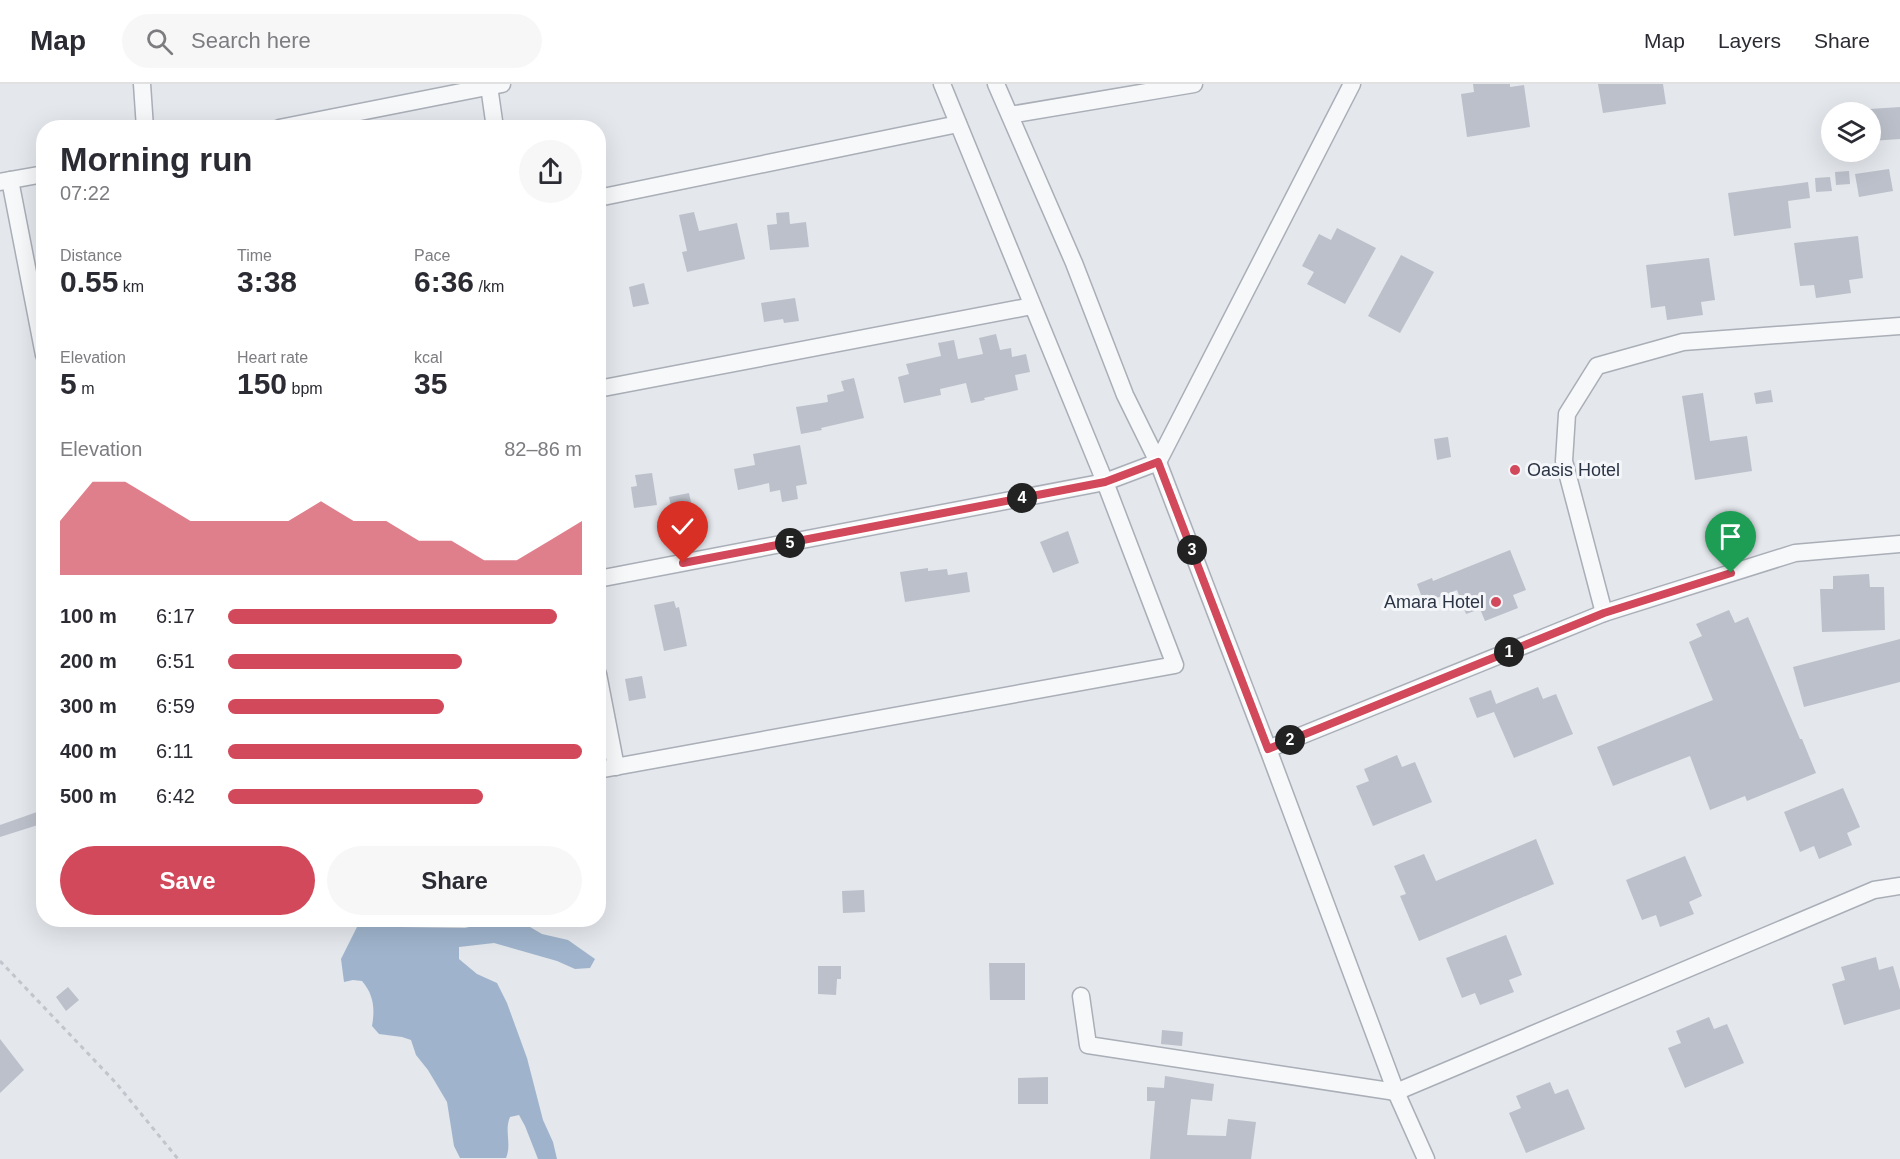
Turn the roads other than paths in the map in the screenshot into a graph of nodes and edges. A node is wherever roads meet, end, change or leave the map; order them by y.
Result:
1 (142, 84) edge
2 (942, 84) edge
3 (996, 84) edge
4 (1194, 84) edge
5 (1352, 84) edge
6 (495, 85) edge
7 (1010, 115) junction
8 (144, 120) edge
9 (319, 120) edge
10 (495, 120) edge
11 (958, 124) junction
12 (36, 175) edge
13 (5, 181) edge
14 (606, 196) edge
15 (36, 297) edge
16 (1032, 306) junction
17 (1900, 326) edge
18 (606, 387) edge
19 (1158, 462) junction
20 (1105, 482) junction
21 (1900, 544) edge
22 (606, 577) edge
23 (1604, 613) junction
24 (606, 715) edge
25 (1268, 749) junction
26 (616, 766) junction
27 (606, 768) edge
28 (1900, 886) edge
29 (1081, 996) dead end
30 (1396, 1092) junction
31 (1426, 1159) edge

1 - 8 street
2 - 11 street
3 - 7 street
4 - 7 street
5 - 19 street
6 - 9 street
6 - 10 street
7 - 19 street
11 - 14 street
11 - 16 street
12 - 13 street
13 - 15 street
16 - 18 street
16 - 20 street
17 - 23 street
19 - 20 street
19 - 25 street
20 - 22 street
20 - 26 street
21 - 23 street
23 - 25 street
24 - 26 street
25 - 30 street
26 - 27 street
28 - 30 street
29 - 30 street
30 - 31 street

